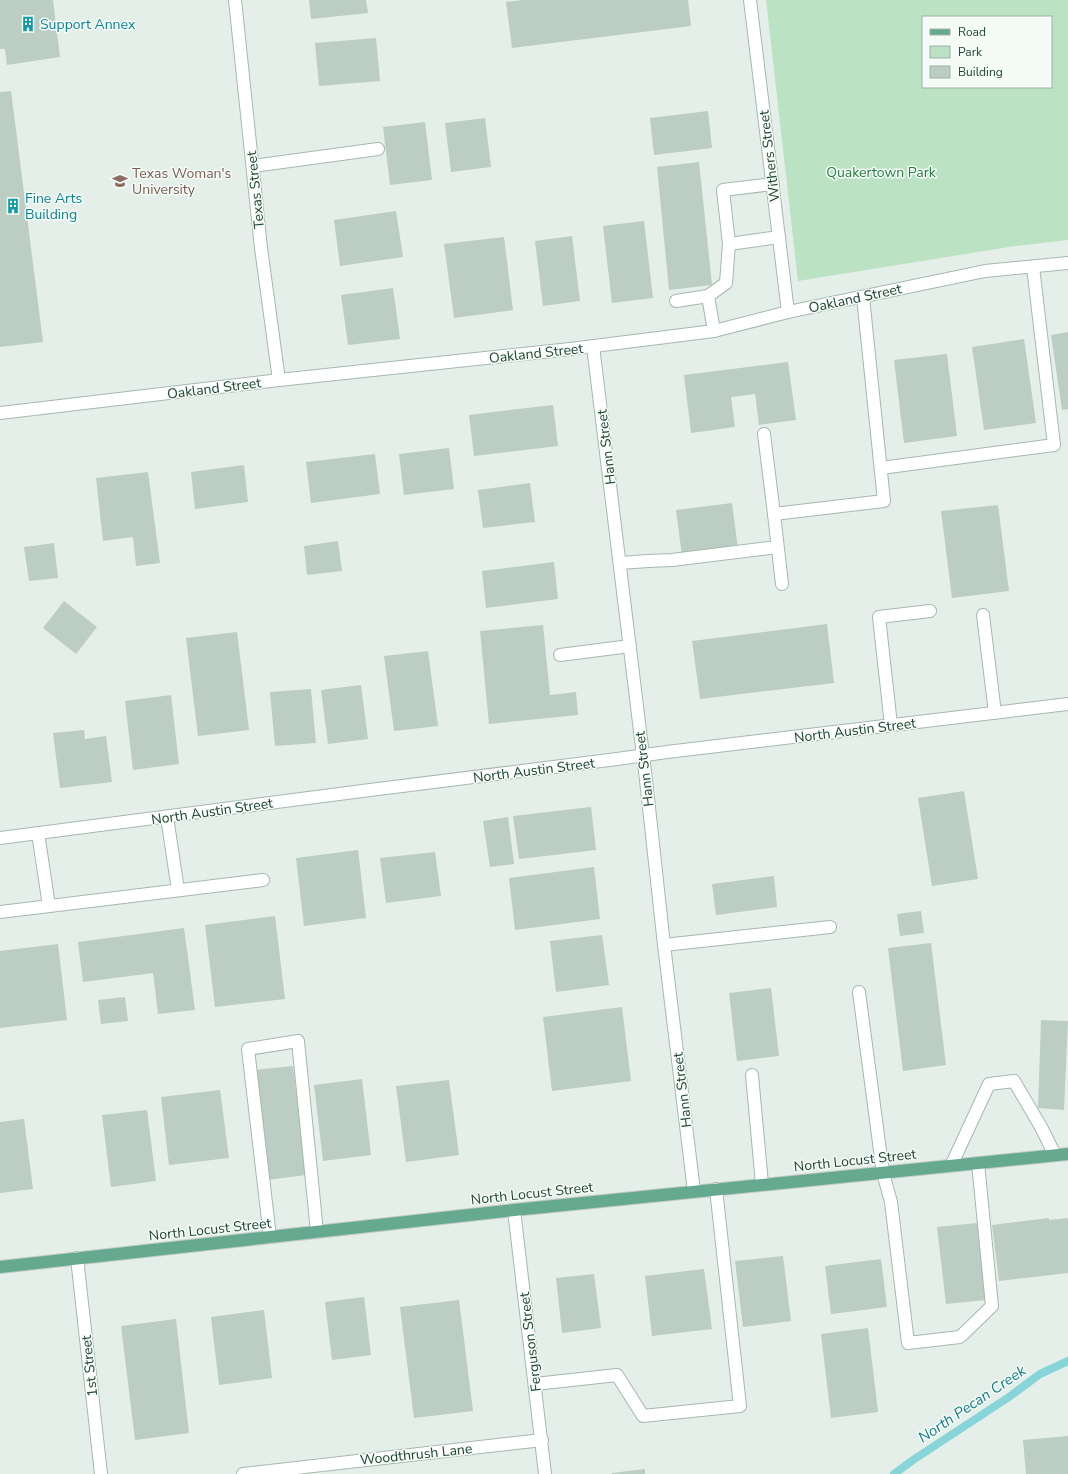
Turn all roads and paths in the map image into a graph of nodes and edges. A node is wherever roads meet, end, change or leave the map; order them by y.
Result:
1 (235, 0) edge
2 (750, 0) edge
3 (378, 149) dead end
4 (252, 166) junction
5 (773, 184) junction
6 (779, 237) junction
7 (729, 244) junction
8 (1068, 263) edge
9 (1033, 267) junction
10 (708, 296) junction
11 (863, 297) junction
12 (676, 301) dead end
13 (788, 312) junction
14 (714, 331) junction
15 (593, 346) junction
16 (279, 380) junction
17 (0, 414) edge
18 (764, 434) dead end
19 (881, 468) junction
20 (774, 514) junction
21 (778, 547) junction
22 (620, 563) junction
23 (782, 584) dead end
24 (930, 611) dead end
25 (983, 615) dead end
26 (630, 646) junction
27 (560, 655) dead end
28 (1068, 704) edge
29 (995, 713) junction
30 (892, 725) junction
31 (643, 755) junction
32 (167, 817) junction
33 (38, 833) junction
34 (0, 838) edge
35 (263, 880) dead end
36 (178, 890) junction
37 (48, 906) junction
38 (0, 912) edge
39 (830, 927) dead end
40 (664, 945) junction
41 (859, 992) dead end
42 (752, 1075) dead end
43 (1068, 1154) edge
44 (1055, 1155) junction
45 (978, 1163) junction
46 (951, 1166) junction
47 (883, 1173) junction
48 (762, 1184) junction
49 (716, 1189) junction
50 (694, 1191) junction
51 (514, 1210) junction
52 (317, 1232) junction
53 (270, 1237) junction
54 (77, 1258) junction
55 (0, 1267) edge
56 (535, 1384) junction
57 (542, 1440) junction
58 (101, 1474) edge
59 (243, 1474) edge
60 (545, 1474) edge

1 - 4 street, Texas Street
2 - 5 street, Withers Street
3 - 4 street
4 - 16 street, Texas Street
5 - 6 street, Withers Street
5 - 7 street
6 - 7 street
6 - 13 street, Withers Street
7 - 10 street
8 - 9 street, Oakland Street
9 - 11 street, Oakland Street
9 - 19 street
10 - 12 street
10 - 14 street
11 - 13 street, Oakland Street
11 - 19 street
13 - 14 street, Oakland Street
14 - 15 street, Oakland Street
15 - 16 street, Oakland Street
15 - 22 street, Hann Street
16 - 17 street, Oakland Street
18 - 20 street
19 - 20 street
20 - 21 street
21 - 22 street
21 - 23 street
22 - 26 street, Hann Street
24 - 30 street
25 - 29 street
26 - 27 street
26 - 31 street, Hann Street
28 - 29 street, North Austin Street
29 - 30 street, North Austin Street
30 - 31 street, North Austin Street
31 - 32 street, North Austin Street
31 - 40 street, Hann Street
32 - 33 street, North Austin Street
32 - 36 street
33 - 34 street, North Austin Street
33 - 37 street
35 - 36 street
36 - 37 street
37 - 38 street
39 - 40 street
40 - 50 street, Hann Street
41 - 47 street
42 - 48 street
43 - 44 main road, North Locust Street
44 - 45 main road, North Locust Street
44 - 46 street
45 - 46 main road, North Locust Street
45 - 47 street
46 - 47 main road, North Locust Street
47 - 48 main road, North Locust Street
48 - 49 main road, North Locust Street
49 - 50 main road, North Locust Street
49 - 56 street
50 - 51 main road, North Locust Street
51 - 52 main road, North Locust Street
51 - 56 street, Ferguson Street
52 - 53 main road, North Locust Street
52 - 53 street
53 - 54 main road, North Locust Street
54 - 55 main road, North Locust Street
54 - 58 street, 1st Street
56 - 57 street, Ferguson Street
57 - 59 street, Woodthrush Lane
57 - 60 street, Ferguson Street

